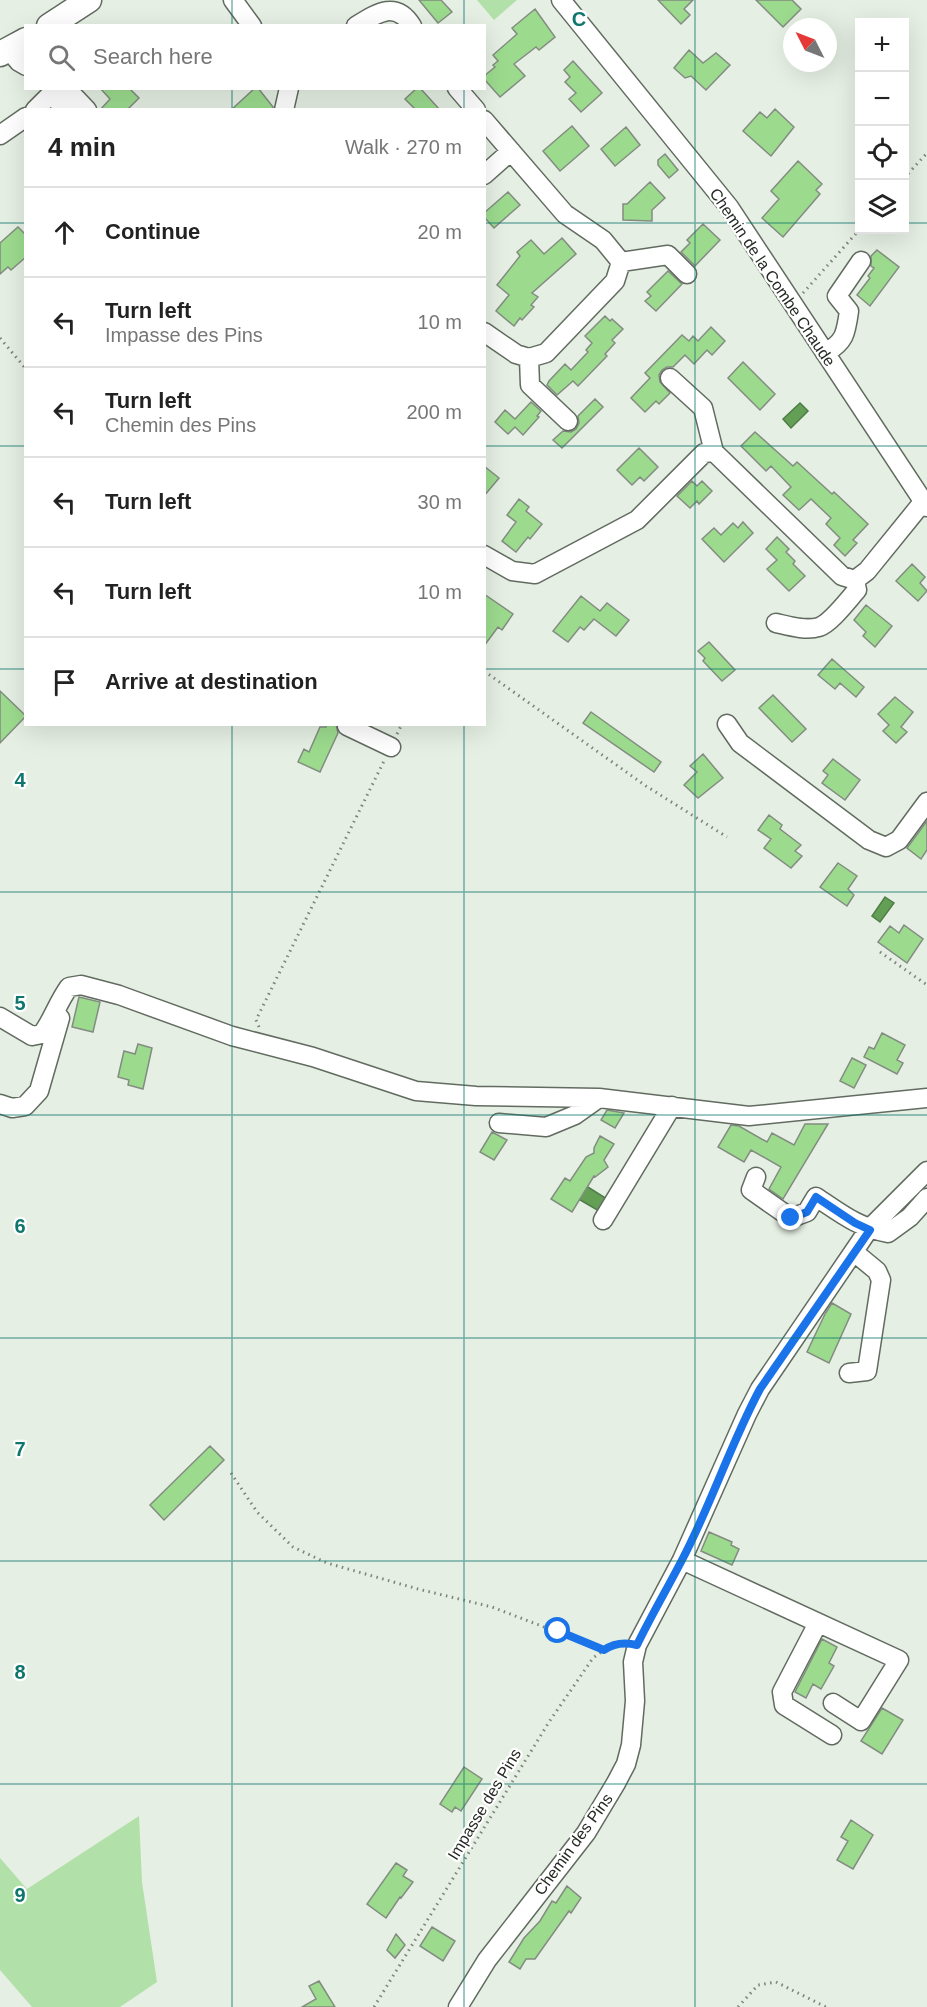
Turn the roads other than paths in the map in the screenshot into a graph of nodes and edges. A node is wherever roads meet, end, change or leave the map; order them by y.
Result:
1 (89, 0) edge
2 (233, 0) edge
3 (561, 0) edge
4 (54, 23) edge
5 (251, 24) edge
6 (359, 24) edge
7 (410, 24) edge
8 (58, 90) edge
9 (289, 90) edge
10 (460, 90) edge
11 (37, 108) edge
12 (66, 108) edge
13 (84, 108) edge
14 (284, 108) edge
15 (474, 108) edge
16 (24, 118) edge
17 (486, 122) edge
18 (0, 135) edge
19 (511, 150) junction
20 (486, 173) edge
21 (861, 261) dead end
22 (621, 262) junction
23 (687, 274) dead end
24 (486, 333) edge
25 (825, 354) junction
26 (529, 358) junction
27 (670, 378) dead end
28 (568, 421) dead end
29 (714, 452) junction
30 (925, 505) edge
31 (486, 556) edge
32 (855, 579) junction
33 (776, 623) dead end
34 (727, 724) dead end
35 (347, 726) dead end
36 (391, 747) road end
37 (927, 801) edge
38 (75, 986) junction
39 (0, 1017) edge
40 (599, 1098) junction
41 (927, 1098) edge
42 (0, 1104) edge
43 (672, 1106) junction
44 (499, 1124) dead end
45 (927, 1171) edge
46 (756, 1177) dead end
47 (927, 1198) edge
48 (603, 1220) dead end
49 (870, 1230) junction
50 (854, 1252) junction
51 (849, 1372) dead end
52 (682, 1560) junction
53 (818, 1623) junction
54 (833, 1703) dead end
55 (832, 1735) dead end
56 (458, 2007) edge

1 - 4 main road
2 - 5 street
3 - 25 street, Chemin de la Combe Chaude
6 - 7 street
8 - 11 street
8 - 12 street
8 - 13 street
9 - 14 street
10 - 15 street
16 - 18 street
17 - 19 street
19 - 20 street
19 - 22 street
21 - 25 street
22 - 23 street
22 - 26 street
24 - 26 street
25 - 30 street, Chemin de la Combe Chaude
26 - 28 street
27 - 29 street
29 - 31 street
29 - 32 street
30 - 32 street
32 - 33 street
34 - 37 street
35 - 36 street
38 - 39 street
38 - 40 street
38 - 42 street
40 - 43 street
40 - 44 street
41 - 43 street
43 - 48 street
45 - 49 street, Chemin des Pins
46 - 49 street
47 - 49 street
49 - 50 street, Chemin des Pins
50 - 51 street
50 - 52 street, Chemin des Pins
52 - 53 street
52 - 56 street, Chemin des Pins
53 - 54 street
53 - 55 street

